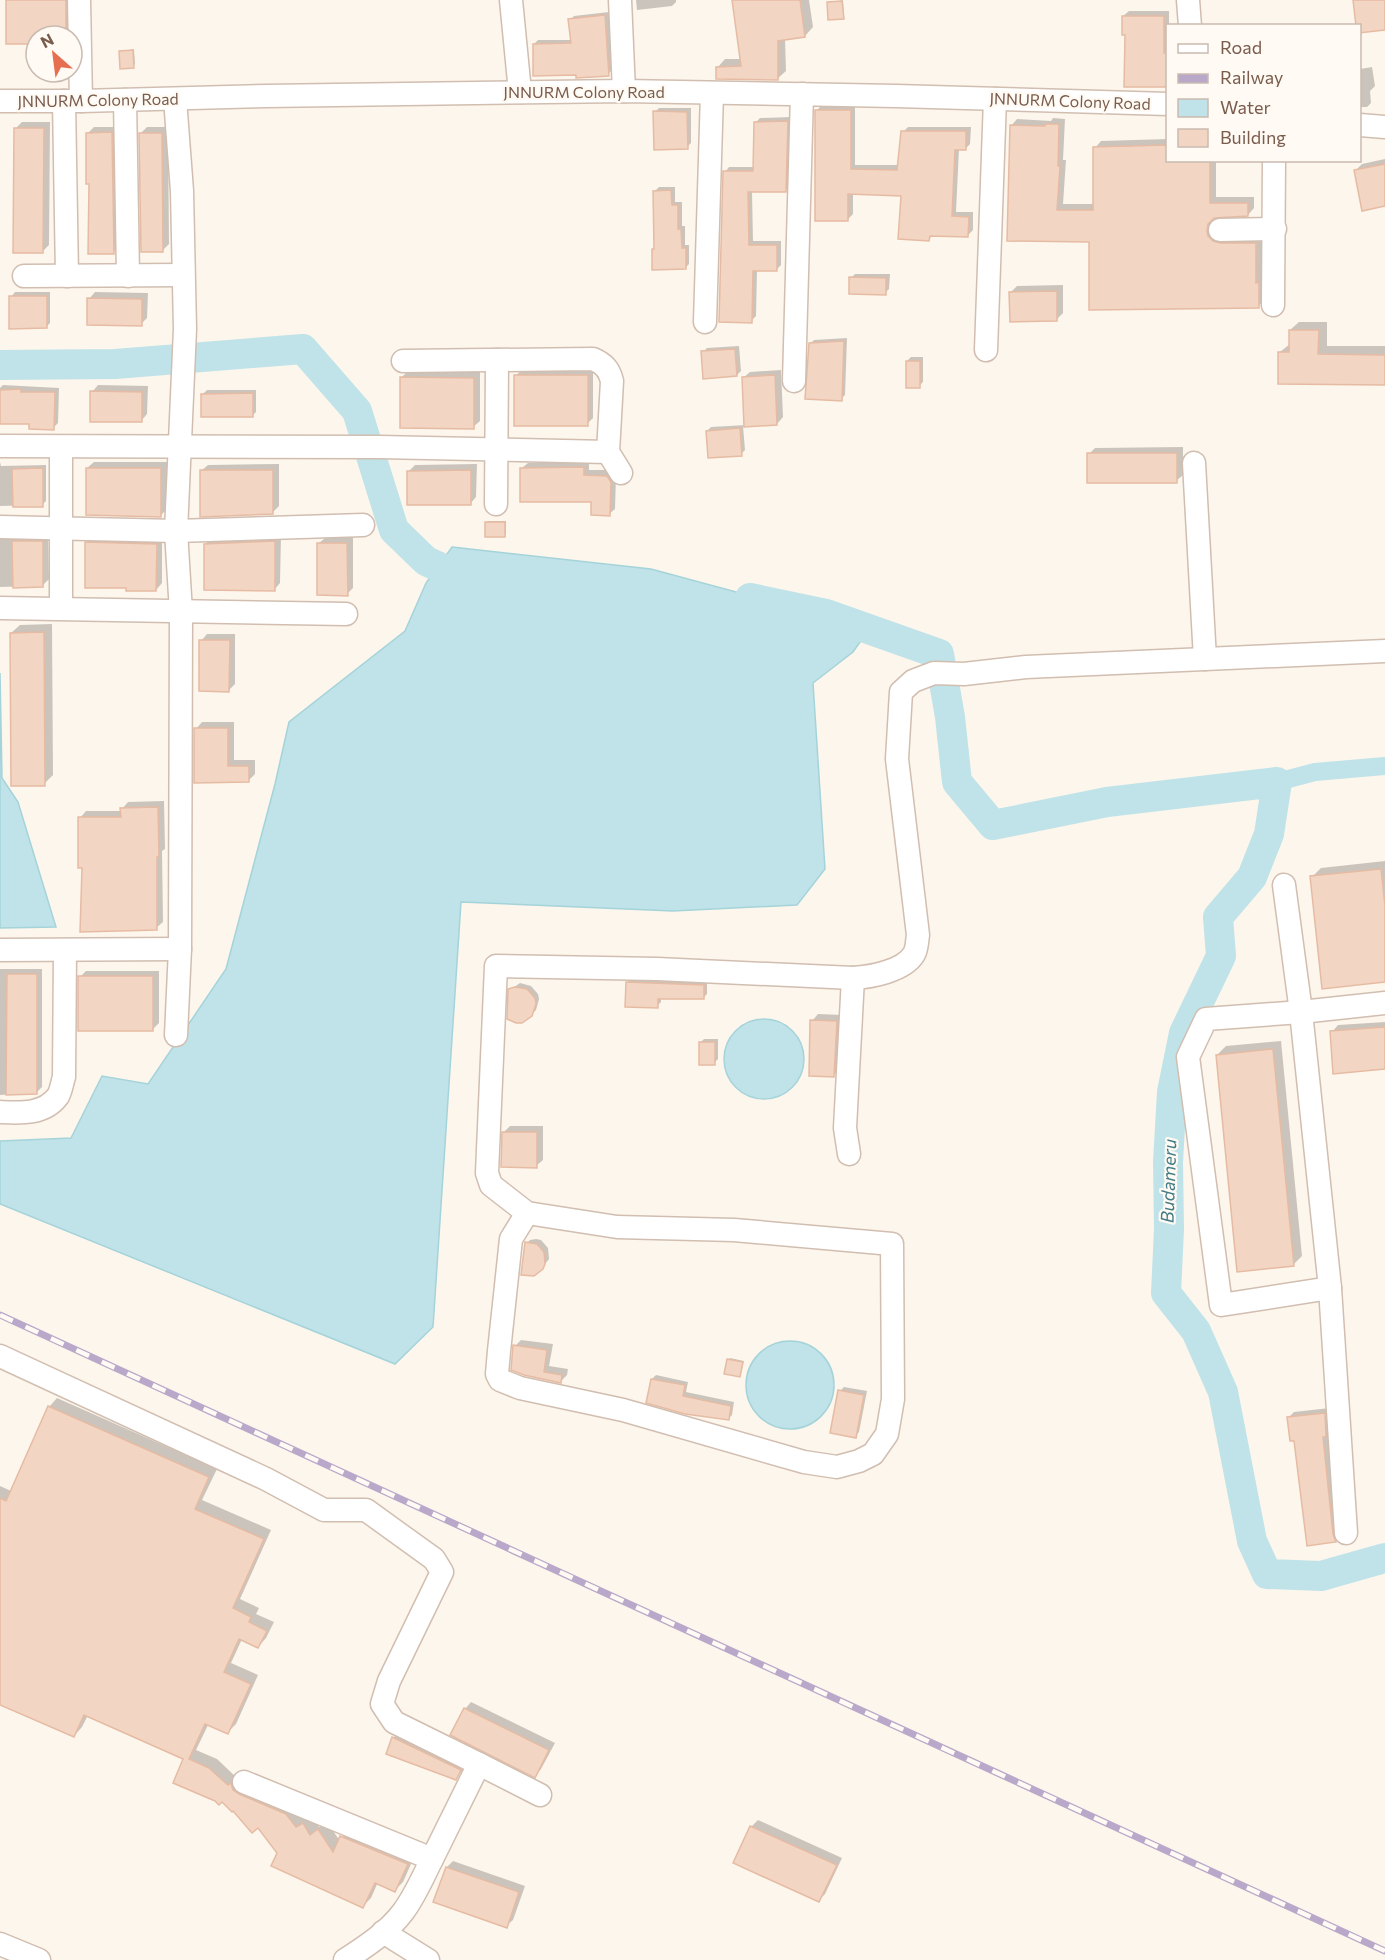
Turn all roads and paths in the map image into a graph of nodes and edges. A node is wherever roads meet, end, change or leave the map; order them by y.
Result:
1 (79, 0) edge
2 (511, 0) edge
3 (620, 0) edge
4 (1188, 0) edge
5 (1190, 24) edge
6 (624, 91) junction
7 (520, 92) junction
8 (712, 93) junction
9 (802, 94) junction
10 (175, 99) junction
11 (995, 99) junction
12 (124, 100) junction
13 (0, 101) edge
14 (72, 101) junction
15 (1166, 104) edge
16 (1361, 125) edge
17 (1385, 127) edge
18 (1274, 162) edge
19 (1275, 229) junction
20 (1220, 230) dead end
21 (183, 275) junction
22 (24, 276) dead end
23 (67, 276) junction
24 (128, 276) junction
25 (1273, 305) dead end
26 (705, 322) dead end
27 (986, 350) dead end
28 (497, 360) junction
29 (403, 361) dead end
30 (794, 381) dead end
31 (0, 446) edge
32 (61, 447) junction
33 (178, 447) junction
34 (496, 450) junction
35 (608, 452) junction
36 (1194, 463) dead end
37 (621, 472) dead end
38 (496, 504) dead end
39 (363, 525) dead end
40 (0, 527) edge
41 (61, 528) junction
42 (176, 531) junction
43 (0, 608) edge
44 (61, 608) junction
45 (181, 612) junction
46 (346, 614) dead end
47 (1385, 651) edge
48 (1205, 659) junction
49 (1284, 885) dead end
50 (0, 950) edge
51 (65, 950) junction
52 (180, 950) junction
53 (853, 978) junction
54 (1385, 1003) edge
55 (1301, 1012) junction
56 (176, 1035) dead end
57 (0, 1112) edge
58 (849, 1154) dead end
59 (527, 1213) junction
60 (1330, 1288) junction
61 (0, 1356) edge
62 (1346, 1533) dead end
63 (479, 1764) junction
64 (243, 1782) dead end
65 (540, 1795) dead end
66 (432, 1859) junction
67 (383, 1932) junction
68 (0, 1944) edge
69 (39, 1960) edge
70 (345, 1960) edge
71 (428, 1960) edge

1 - 14 street
2 - 7 street
3 - 6 street
4 - 5 street
6 - 7 street, JNNURM Colony Road
6 - 8 street, JNNURM Colony Road
7 - 10 street, JNNURM Colony Road
8 - 9 street, JNNURM Colony Road
8 - 26 street
9 - 11 street, JNNURM Colony Road
9 - 30 street
10 - 12 street, JNNURM Colony Road
10 - 21 street
11 - 15 street, JNNURM Colony Road
11 - 27 street
12 - 14 street, JNNURM Colony Road
12 - 24 street
13 - 14 street, JNNURM Colony Road
14 - 23 street
16 - 17 street
18 - 19 street
19 - 20 street
19 - 25 street
21 - 24 street
21 - 33 street
22 - 23 street
23 - 24 street
28 - 29 street
28 - 34 street
28 - 35 street
31 - 32 street
32 - 33 street
32 - 41 street
33 - 34 street
33 - 42 street
34 - 35 street
34 - 38 street
35 - 37 street
36 - 48 street
39 - 42 street
40 - 41 street
41 - 42 street
41 - 44 street
42 - 45 street
43 - 44 street
44 - 45 street
45 - 46 street
45 - 52 street
47 - 48 street
48 - 53 street
49 - 55 street
50 - 51 street
51 - 52 street
51 - 57 street
52 - 56 street
53 - 58 street
53 - 59 street
54 - 55 street
55 - 60 street
55 - 60 street
59 - 59 street
60 - 62 street
61 - 63 street
63 - 65 street
63 - 66 street
64 - 66 street
66 - 67 street
67 - 70 street
67 - 71 street
68 - 69 street

